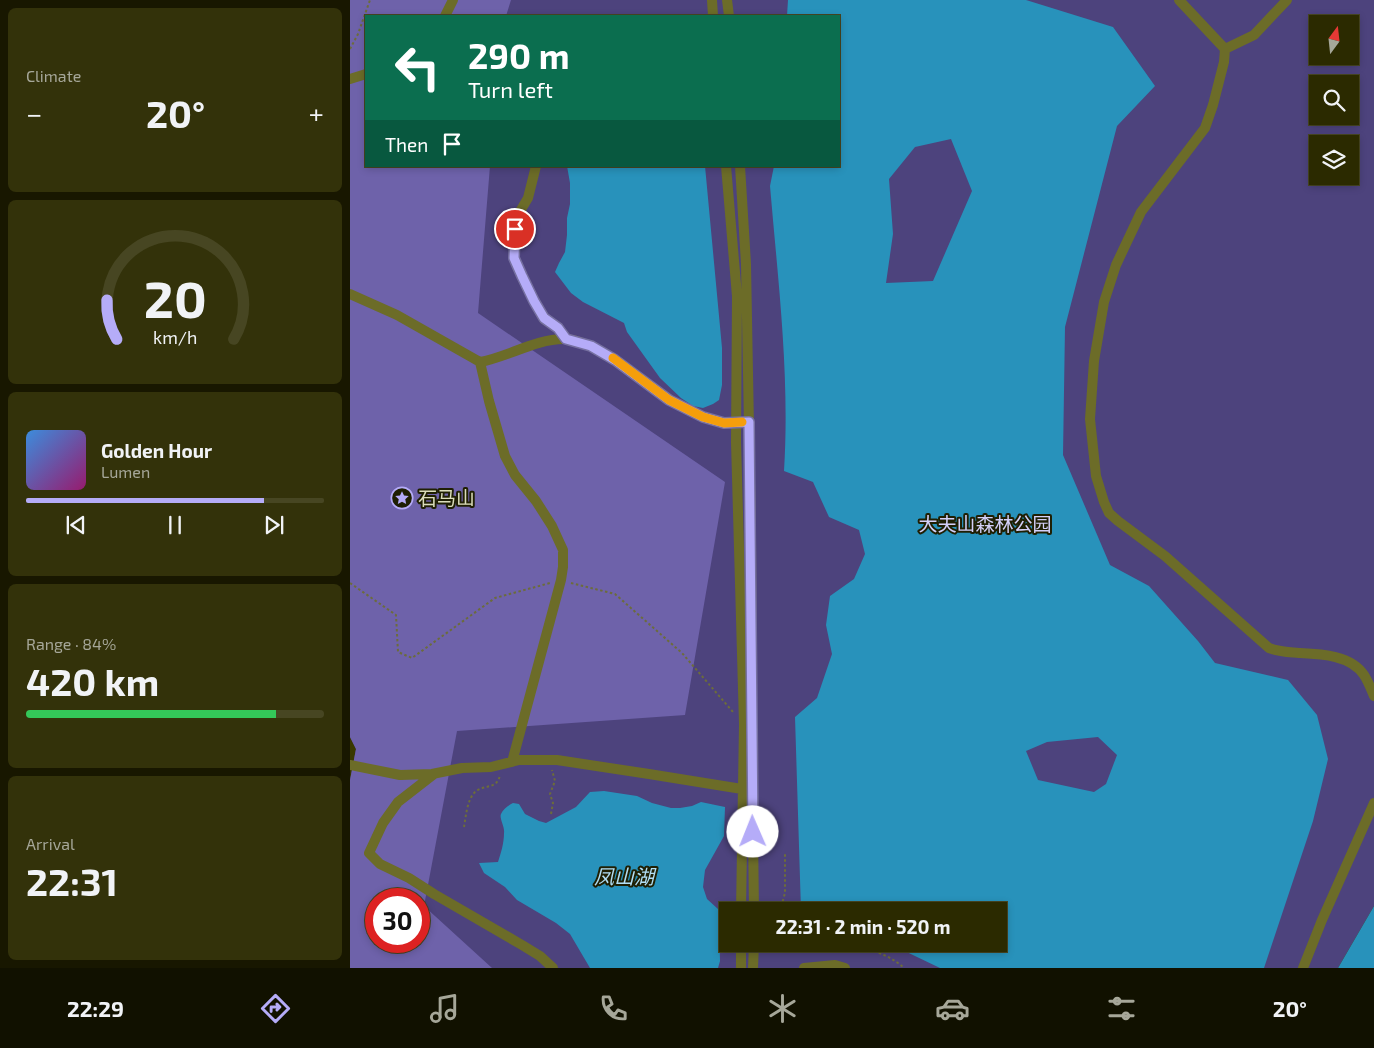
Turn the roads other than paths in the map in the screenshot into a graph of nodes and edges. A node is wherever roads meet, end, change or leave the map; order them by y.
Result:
1 (453, 0) edge
2 (712, 0) edge
3 (727, 0) edge
4 (1179, 0) edge
5 (1288, 0) edge
6 (446, 15) edge
7 (713, 15) edge
8 (728, 15) edge
9 (1225, 49) junction
10 (365, 74) edge
11 (350, 79) edge
12 (536, 167) edge
13 (726, 167) edge
14 (740, 167) edge
15 (350, 294) edge
16 (566, 339) junction
17 (480, 362) junction
18 (736, 422) junction
19 (749, 422) junction
20 (1374, 696) edge
21 (512, 762) junction
22 (350, 765) edge
23 (434, 774) junction
24 (742, 789) junction
25 (1374, 803) edge
26 (741, 902) edge
27 (754, 902) edge
28 (741, 952) edge
29 (754, 952) edge
30 (553, 968) edge
31 (741, 968) edge
32 (753, 968) edge
33 (804, 968) edge
34 (845, 968) edge
35 (1303, 968) edge

1 - 6 street
2 - 7 street
3 - 8 street
4 - 9 street
5 - 9 street
9 - 20 street
10 - 11 street
12 - 16 street
13 - 18 street
14 - 19 street
15 - 17 street
16 - 17 street
16 - 18 street
17 - 21 street
18 - 19 street
18 - 24 street
19 - 27 street
21 - 23 street
21 - 24 street
22 - 23 street
23 - 30 street
24 - 26 street
25 - 35 street
28 - 31 street
29 - 32 street
33 - 34 street

